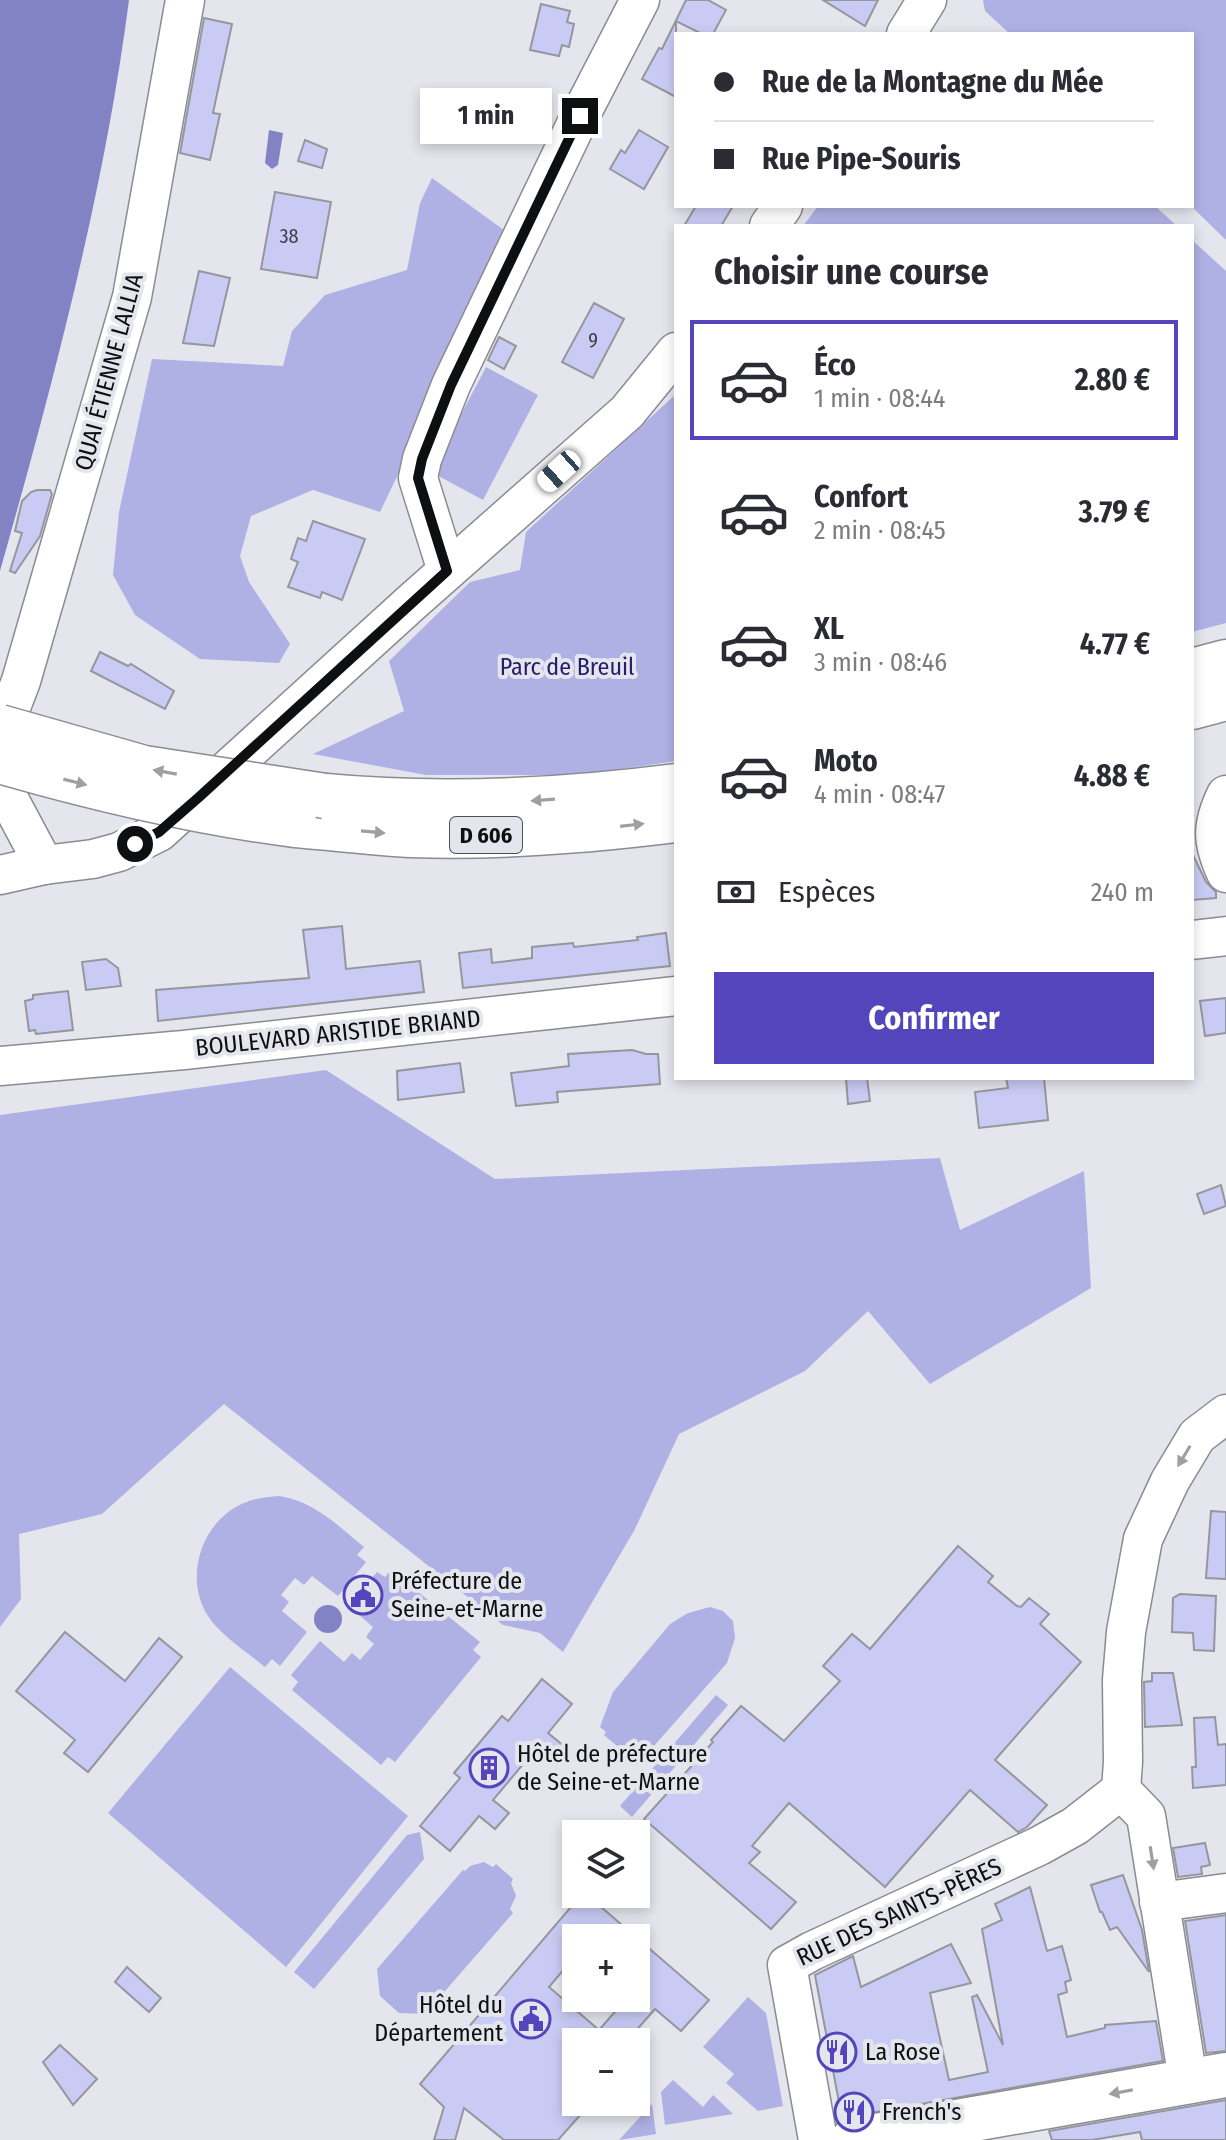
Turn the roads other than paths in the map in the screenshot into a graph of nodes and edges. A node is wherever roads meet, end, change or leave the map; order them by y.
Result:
1 (185, 0) edge
2 (640, 0) edge
3 (674, 354) edge
4 (447, 571) junction
5 (1226, 662) edge
6 (1194, 670) edge
7 (1226, 698) edge
8 (1194, 706) edge
9 (0, 727) edge
10 (0, 736) edge
11 (0, 763) edge
12 (674, 786) edge
13 (1226, 795) edge
14 (310, 811) junction
15 (674, 820) edge
16 (44, 865) junction
17 (1226, 873) edge
18 (0, 875) edge
19 (1226, 936) edge
20 (1194, 940) edge
21 (674, 996) edge
22 (0, 1066) edge
23 (1226, 1414) edge
24 (1121, 1790) junction
25 (1226, 1893) edge
26 (1159, 1902) junction
27 (1207, 2078) edge
28 (818, 2140) edge
29 (853, 2140) edge

1 - 10 street, QUAI ÉTIENNE LALLIA
2 - 4 street
3 - 4 street
4 - 16 street
5 - 6 main road
7 - 8 main road
14 -> 9 main road, D 606, bridge
11 -> 14 main road, D 606, bridge
11 - 16 street
12 -> 14 main road, D 606
13 - 17 street
14 -> 15 main road, D 606
16 - 18 street
19 - 20 street
21 - 22 street, BOULEVARD ARISTIDE BRIAND
23 -> 24 street
24 -> 26 street
24 - 28 street, RUE DES SAINTS-PÈRES
25 - 26 street
26 - 27 street
27 -> 29 main road

